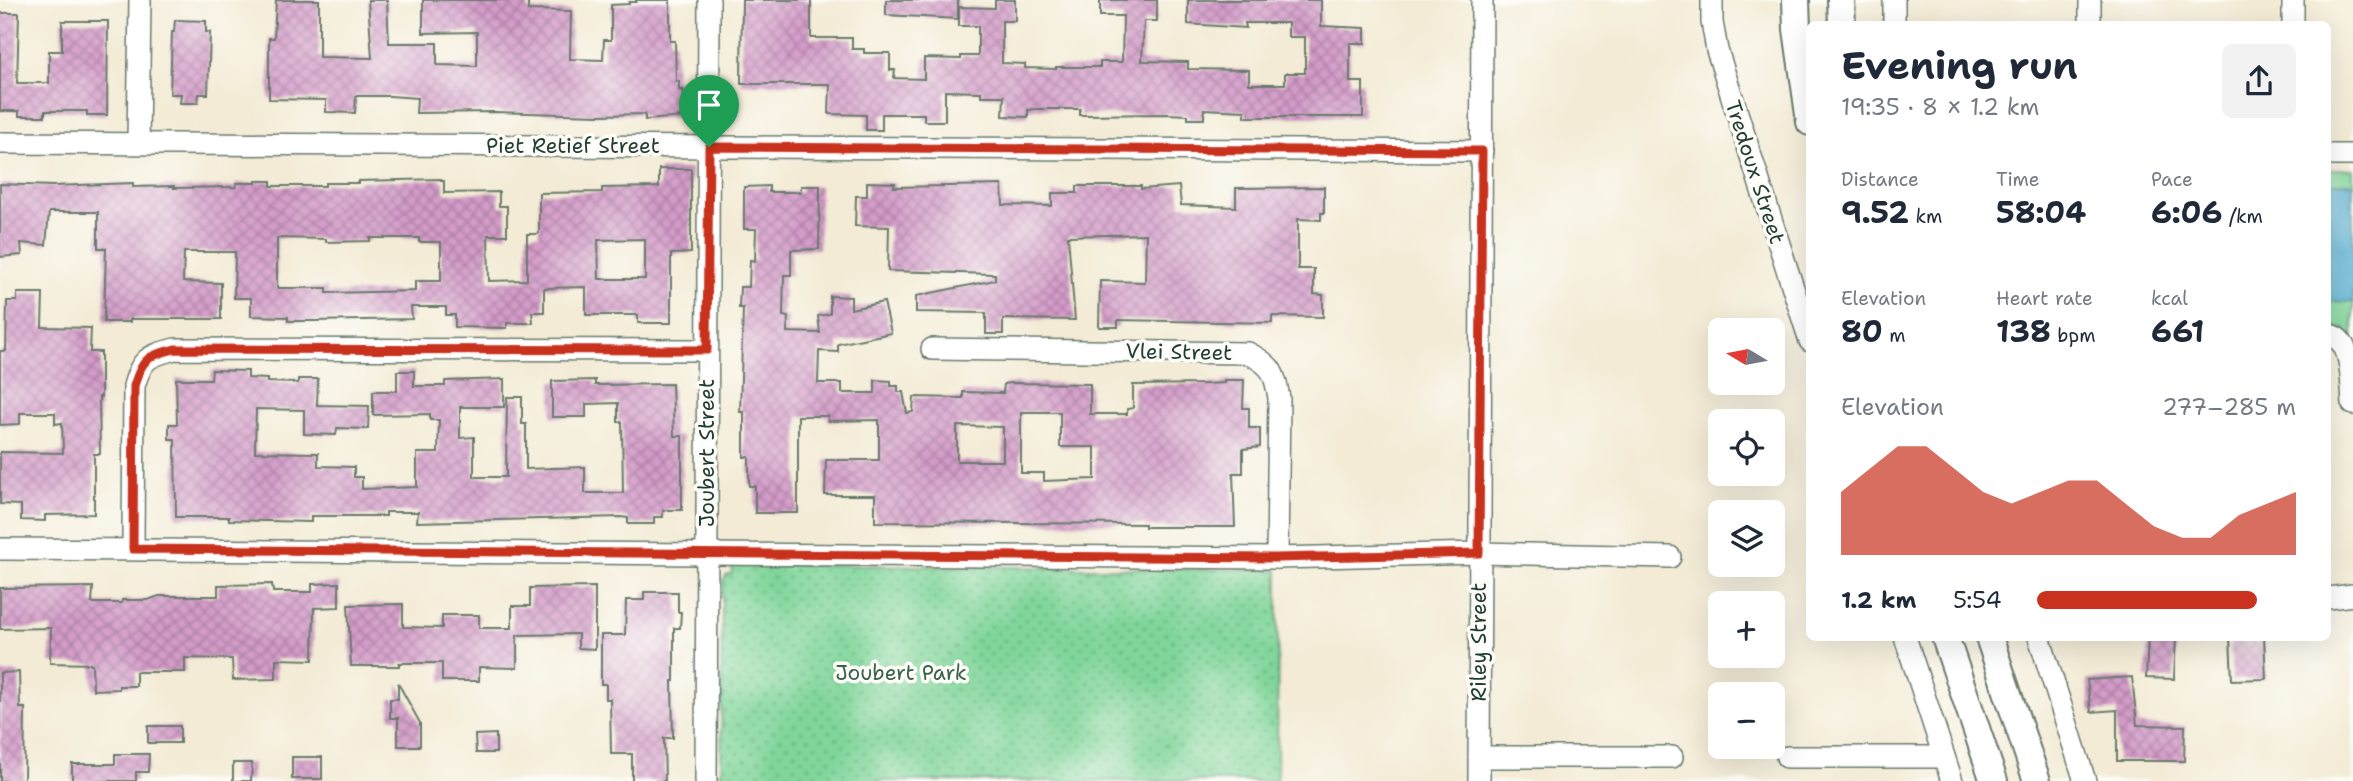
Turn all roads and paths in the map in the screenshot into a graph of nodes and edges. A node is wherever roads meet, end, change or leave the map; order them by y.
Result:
1 (140, 0) edge
2 (709, 0) edge
3 (1482, 0) edge
4 (1712, 0) edge
5 (1796, 0) edge
6 (1841, 0) edge
7 (1894, 0) edge
8 (2090, 0) edge
9 (2293, 0) edge
10 (1842, 21) edge
11 (1894, 21) edge
12 (2090, 21) edge
13 (2293, 21) edge
14 (1806, 93) edge
15 (138, 143) junction
16 (0, 144) edge
17 (709, 147) junction
18 (1482, 151) junction
19 (2331, 155) edge
20 (2353, 155) edge
21 (1806, 328) edge
22 (2334, 336) edge
23 (932, 349) dead end
24 (707, 350) junction
25 (2353, 404) edge
26 (0, 549) edge
27 (133, 549) junction
28 (707, 553) junction
29 (1479, 553) junction
30 (1670, 556) dead end
31 (1277, 558) junction
32 (2353, 595) edge
33 (2331, 598) edge
34 (1906, 641) edge
35 (1946, 641) edge
36 (1990, 641) edge
37 (2040, 641) edge
38 (1479, 757) junction
39 (1672, 757) dead end
40 (1787, 757) dead end
41 (1944, 757) junction
42 (706, 781) edge
43 (1479, 781) edge
44 (1952, 781) edge
45 (1994, 781) edge
46 (2037, 781) edge
47 (2085, 781) edge

1 - 15 street
2 - 17 street, Joubert Street
3 - 18 street, Riley Street
4 - 21 street, Tredoux Street
5 - 14 main road
6 - 10 main road
7 - 11 street
8 - 12 street
9 - 13 street
15 - 16 street, Piet Retief Street
15 - 17 street, Piet Retief Street
17 - 18 street, Piet Retief Street
17 - 24 street, Joubert Street
18 - 29 street, Riley Street
19 - 20 street
22 - 25 street
23 - 31 street, Vlei Street
24 - 27 street
24 - 28 street, Joubert Street
26 - 27 street
27 - 28 street
28 - 31 street
28 - 42 street, Joubert Street
29 - 30 street
29 - 31 street
29 - 38 street, Riley Street
32 - 33 street
34 - 41 street
35 - 45 main road
36 - 46 main road
37 - 47 street
38 - 39 street
38 - 43 street, Riley Street
40 - 41 street
41 - 44 street

